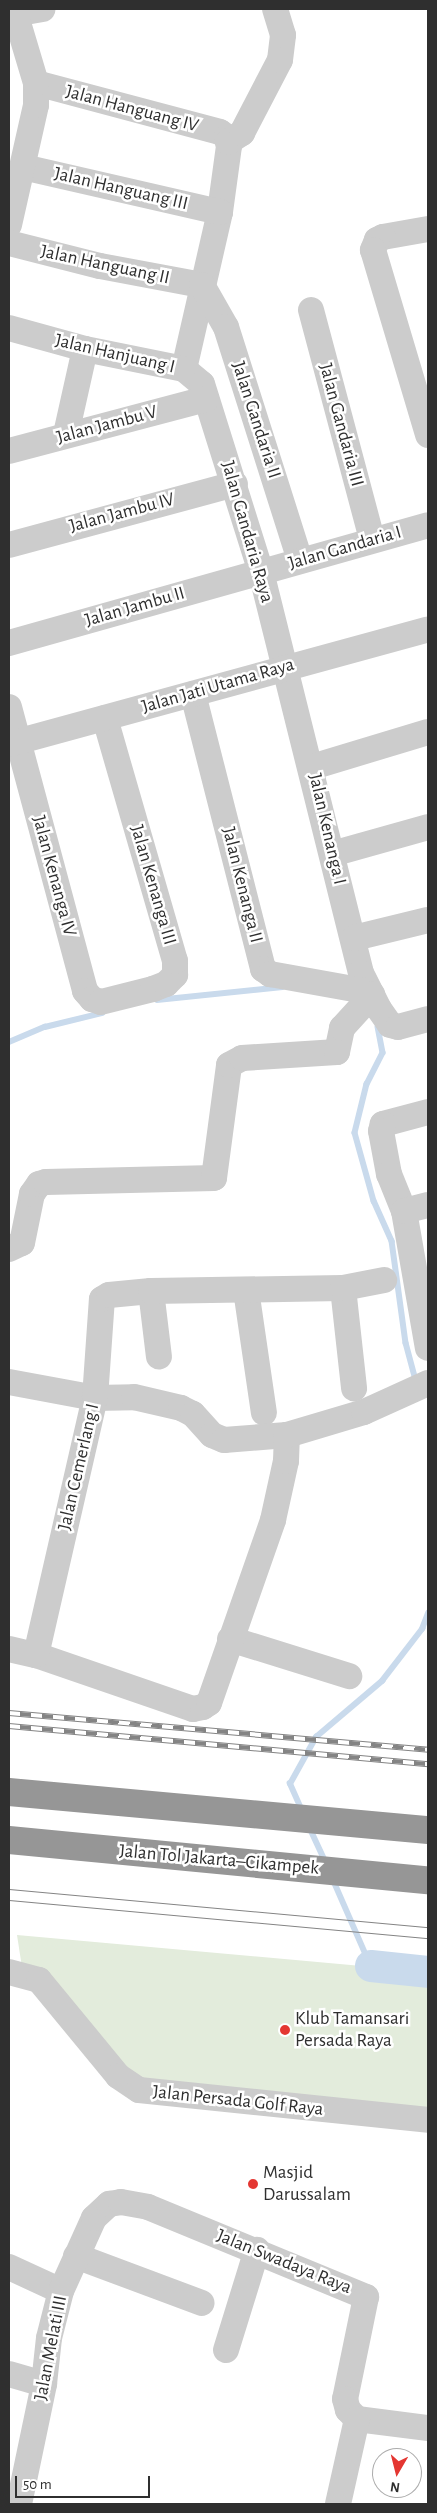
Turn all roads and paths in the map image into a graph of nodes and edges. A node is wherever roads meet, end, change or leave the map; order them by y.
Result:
1 (43, 9) edge
2 (275, 9) edge
3 (14, 11) edge
4 (36, 83) junction
5 (227, 140) junction
6 (22, 167) junction
7 (220, 212) junction
8 (9, 225) edge
9 (428, 229) edge
10 (9, 243) edge
11 (202, 285) junction
12 (311, 310) dead end
13 (9, 328) edge
14 (85, 349) junction
15 (184, 369) junction
16 (206, 399) junction
17 (66, 434) junction
18 (428, 435) edge
19 (17, 445) edge
20 (235, 484) junction
21 (428, 525) edge
22 (372, 540) junction
23 (9, 545) edge
24 (300, 560) junction
25 (261, 572) junction
26 (428, 630) edge
27 (9, 643) edge
28 (284, 666) junction
29 (193, 694) junction
30 (9, 708) edge
31 (105, 718) junction
32 (428, 732) edge
33 (14, 743) edge
34 (312, 767) junction
35 (428, 827) edge
36 (332, 854) junction
37 (428, 920) edge
38 (354, 938) junction
39 (102, 1002) joint
40 (369, 1003) junction
41 (428, 1019) edge
42 (428, 1112) edge
43 (416, 1208) edge
44 (9, 1249) edge
45 (384, 1280) dead end
46 (343, 1288) junction
47 (151, 1290) junction
48 (246, 1290) junction
49 (428, 1348) edge
50 (159, 1357) dead end
51 (9, 1382) edge
52 (354, 1388) dead end
53 (419, 1388) edge
54 (95, 1398) junction
55 (264, 1413) dead end
56 (287, 1435) junction
57 (230, 1639) junction
58 (9, 1649) edge
59 (36, 1655) junction
60 (349, 1676) dead end
61 (9, 1792) edge
62 (428, 1830) edge
63 (9, 1840) edge
64 (415, 1879) edge
65 (9, 1972) edge
66 (428, 2120) edge
67 (109, 2204) joint
68 (257, 2250) junction
69 (76, 2256) junction
70 (9, 2267) edge
71 (60, 2291) junction
72 (202, 2303) dead end
73 (226, 2350) dead end
74 (9, 2374) edge
75 (44, 2384) junction
76 (357, 2419) junction
77 (428, 2428) edge
78 (19, 2504) edge
79 (338, 2504) edge

1 - 3 street
2 - 5 street
3 - 4 street
4 - 5 street, Jalan Hanguang IV
4 - 6 street
5 - 7 street
6 - 7 street, Jalan Hanguang III
6 - 8 street
7 - 11 street
9 - 18 street
10 - 11 street, Jalan Hanguang II
11 - 15 street
11 - 24 street, Jalan Gandaria II
12 - 22 street, Jalan Gandaria III
13 - 14 street, Jalan Hanjuang I
14 - 15 street, Jalan Hanjuang I
14 - 17 street
15 - 16 street, Jalan Hanjuang I
16 - 17 street, Jalan Jambu V
16 - 20 street, Jalan Gandaria Raya
17 - 19 street, Jalan Jambu V
20 - 23 street, Jalan Jambu IV
20 - 25 street, Jalan Gandaria Raya
21 - 22 street, Jalan Gandaria I
22 - 24 street, Jalan Gandaria I
24 - 25 street, Jalan Gandaria I
25 - 27 street, Jalan Jambu II
25 - 28 street, Jalan Gandaria Raya
26 - 28 street, Jalan Jati Utama Raya
28 - 29 street, Jalan Jati Utama Raya
28 - 34 street, Jalan Kenanga I
29 - 31 street, Jalan Jati Utama Raya
29 - 40 street, Jalan Kenanga II
30 - 33 street, Jalan Kenanga IV
31 - 33 street, Jalan Jati Utama Raya
31 - 39 street, Jalan Kenanga III
32 - 34 street
33 - 39 street, Jalan Kenanga IV
34 - 36 street, Jalan Kenanga I
35 - 36 street
36 - 38 street, Jalan Kenanga I
37 - 38 street
38 - 40 street, Jalan Kenanga I
40 - 41 street
40 - 44 street
42 - 43 street
43 - 49 street
45 - 46 street, Jalan Cemerlang I
46 - 48 street, Jalan Cemerlang I
46 - 52 street
47 - 48 street, Jalan Cemerlang I
47 - 50 street
47 - 54 street, Jalan Cemerlang I
48 - 55 street
51 - 54 street
53 - 56 street
54 - 56 street
54 - 59 street, Jalan Cemerlang I
56 - 57 street
57 - 59 street
57 - 60 street
58 - 59 street
61 - 62 highway
63 - 64 highway, Jalan Tol Jakarta–Cikampek
65 - 66 street, Jalan Persada Golf Raya
67 - 68 street, Jalan Swadaya Raya
67 - 69 street, Jalan Melati III
68 - 73 street
68 - 76 street, Jalan Swadaya Raya
69 - 71 street, Jalan Melati III
69 - 72 street
70 - 71 street
71 - 75 street, Jalan Melati III
74 - 75 street
75 - 78 street, Jalan Melati III
76 - 77 street
76 - 79 street

